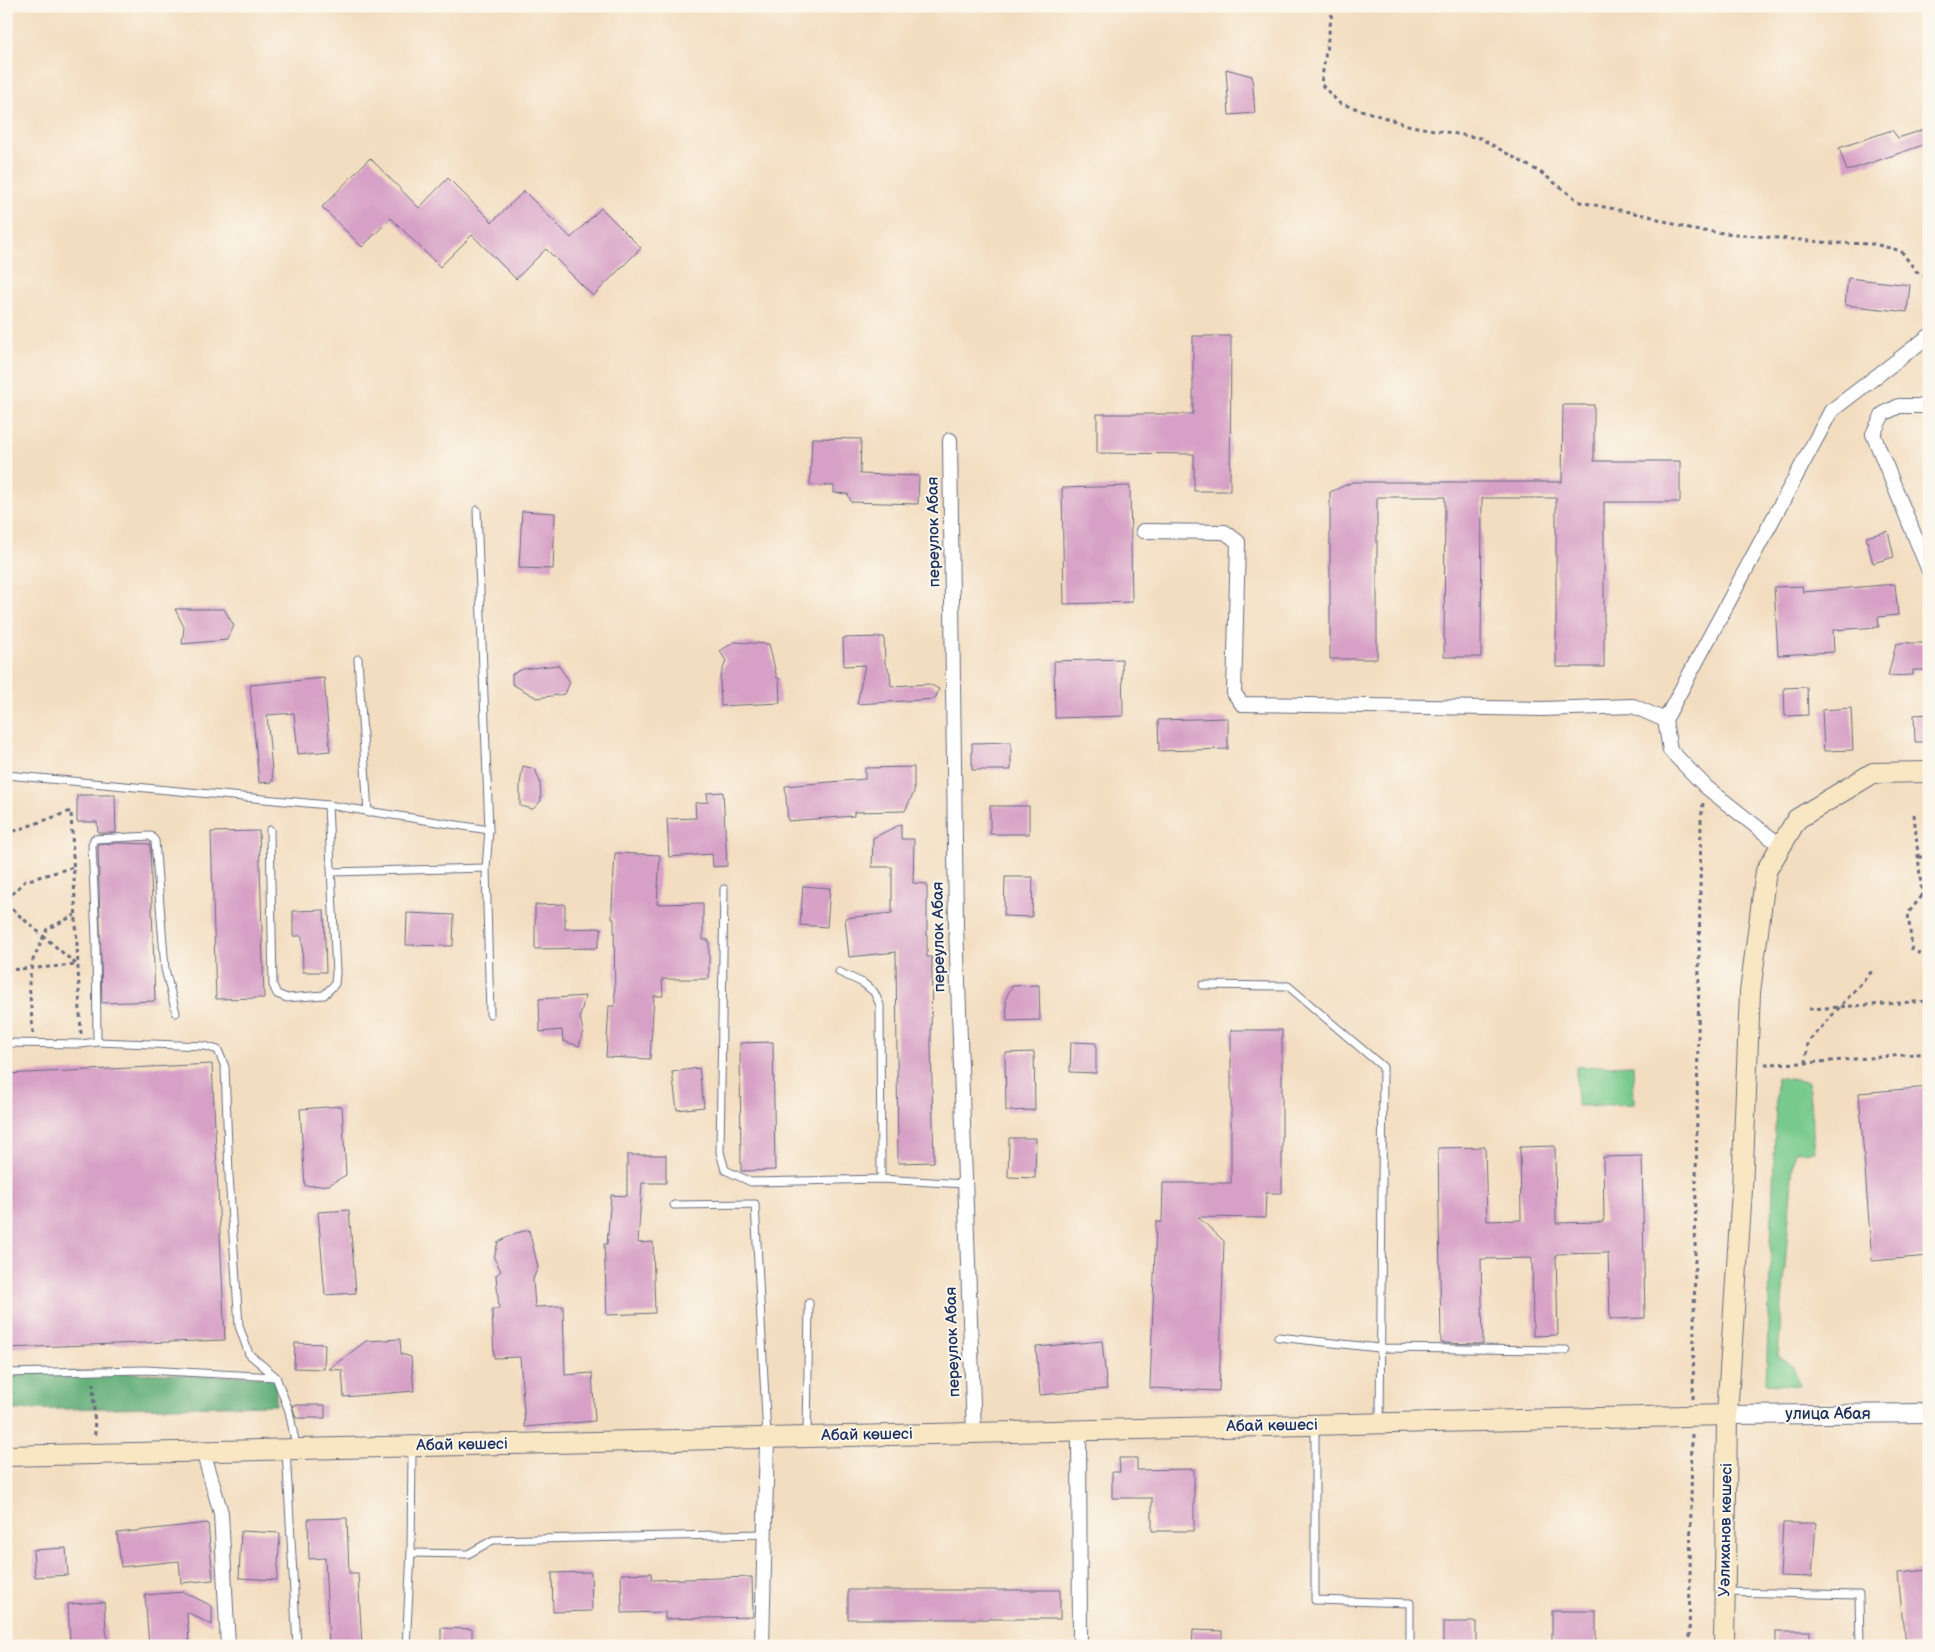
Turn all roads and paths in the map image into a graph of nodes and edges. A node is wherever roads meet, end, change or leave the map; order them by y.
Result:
1 (1333, 6) edge
2 (1929, 278) edge
3 (1929, 336) edge
4 (1929, 406) edge
5 (950, 440) dead end
6 (477, 510) dead end
7 (1143, 531) dead end
8 (1927, 564) edge
9 (358, 659) dead end
10 (1665, 720) junction
11 (1929, 772) edge
12 (6, 775) edge
13 (1706, 787) junction
14 (328, 806) junction
15 (368, 812) junction
16 (1914, 814) dead end
17 (270, 830) dead end
18 (489, 830) junction
19 (6, 834) edge
20 (1781, 846) junction
21 (1918, 857) junction
22 (1929, 857) edge
23 (74, 867) junction
24 (486, 868) junction
25 (332, 872) junction
26 (724, 889) dead end
27 (1922, 896) junction
28 (1929, 899) edge
29 (6, 902) edge
30 (76, 915) junction
31 (44, 936) junction
32 (1929, 959) edge
33 (78, 965) junction
34 (32, 968) junction
35 (1874, 969) dead end
36 (6, 970) edge
37 (839, 972) dead end
38 (1203, 985) dead end
39 (1929, 1001) edge
40 (1840, 1006) junction
41 (1809, 1008) dead end
42 (176, 1012) dead end
43 (490, 1014) dead end
44 (97, 1042) junction
45 (6, 1043) edge
46 (34, 1043) junction
47 (81, 1044) junction
48 (1929, 1053) edge
49 (1806, 1062) junction
50 (1747, 1064) junction
51 (881, 1179) junction
52 (964, 1184) junction
53 (674, 1205) dead end
54 (808, 1303) dead end
55 (1278, 1337) dead end
56 (1379, 1348) junction
57 (1566, 1350) dead end
58 (93, 1372) junction
59 (6, 1373) edge
60 (276, 1377) junction
61 (1929, 1413) edge
62 (1727, 1415) junction
63 (1692, 1416) junction
64 (1380, 1423) junction
65 (1315, 1424) junction
66 (1079, 1430) junction
67 (974, 1433) junction
68 (807, 1437) junction
69 (766, 1438) junction
70 (412, 1446) junction
71 (292, 1449) junction
72 (203, 1451) junction
73 (96, 1454) junction
74 (6, 1456) edge
75 (764, 1534) junction
76 (411, 1553) junction
77 (1725, 1592) junction
78 (228, 1646) edge
79 (297, 1646) edge
80 (406, 1646) edge
81 (762, 1646) edge
82 (1080, 1646) edge
83 (1410, 1646) edge
84 (1689, 1646) edge
85 (1724, 1646) edge
86 (1860, 1646) edge

1 - 2 path
3 - 10 street
4 - 8 street
5 - 52 street, переулок Абая
6 - 18 lane
7 - 10 street
9 - 15 lane
10 - 13 street
11 - 20 main road, Уәлиханов көшесі
12 - 14 lane
13 - 20 street
13 - 63 path
14 - 15 lane
14 - 25 lane
15 - 18 lane
16 - 21 path
17 - 25 lane
18 - 24 lane
19 - 23 path
20 - 50 main road, Уәлиханов көшесі
21 - 22 path
21 - 27 path
23 - 29 path
23 - 30 path
24 - 25 lane
24 - 43 lane
26 - 51 lane
27 - 28 path
27 - 32 path
29 - 31 path
30 - 31 path
30 - 33 path
31 - 33 path
31 - 34 path
33 - 34 path
33 - 47 path
34 - 36 path
34 - 46 path
35 - 40 path
37 - 51 lane
38 - 56 lane
39 - 40 path
40 - 41 path
40 - 49 path
42 - 44 lane
44 - 47 lane
44 - 60 lane
45 - 46 lane
46 - 47 lane
48 - 49 path
49 - 50 path
50 - 62 main road, Уәлиханов көшесі
51 - 52 lane
52 - 67 street, переулок Абая
53 - 69 lane
54 - 68 lane
55 - 56 lane
56 - 57 lane
56 - 64 lane
58 - 59 lane
58 - 60 lane
58 - 73 path
60 - 71 lane
61 - 62 street, улица Абая
62 - 63 main road, Абай көшесі
62 - 77 main road, Уәлиханов көшесі
63 - 64 main road, Абай көшесі
63 - 84 path
64 - 65 main road, Абай көшесі
65 - 66 main road, Абай көшесі
65 - 83 lane
66 - 67 main road, Абай көшесі
66 - 82 street
67 - 68 main road, Абай көшесі
68 - 69 main road, Абай көшесі
69 - 70 main road, Абай көшесі
69 - 75 street
70 - 71 main road, Абай көшесі
70 - 76 lane
71 - 72 main road, Абай көшесі
71 - 79 lane
72 - 73 main road, Абай көшесі
72 - 78 street
73 - 74 main road, Абай көшесі
75 - 76 lane
75 - 81 street
76 - 80 lane
77 - 85 main road, Уәлиханов көшесі
77 - 86 lane

